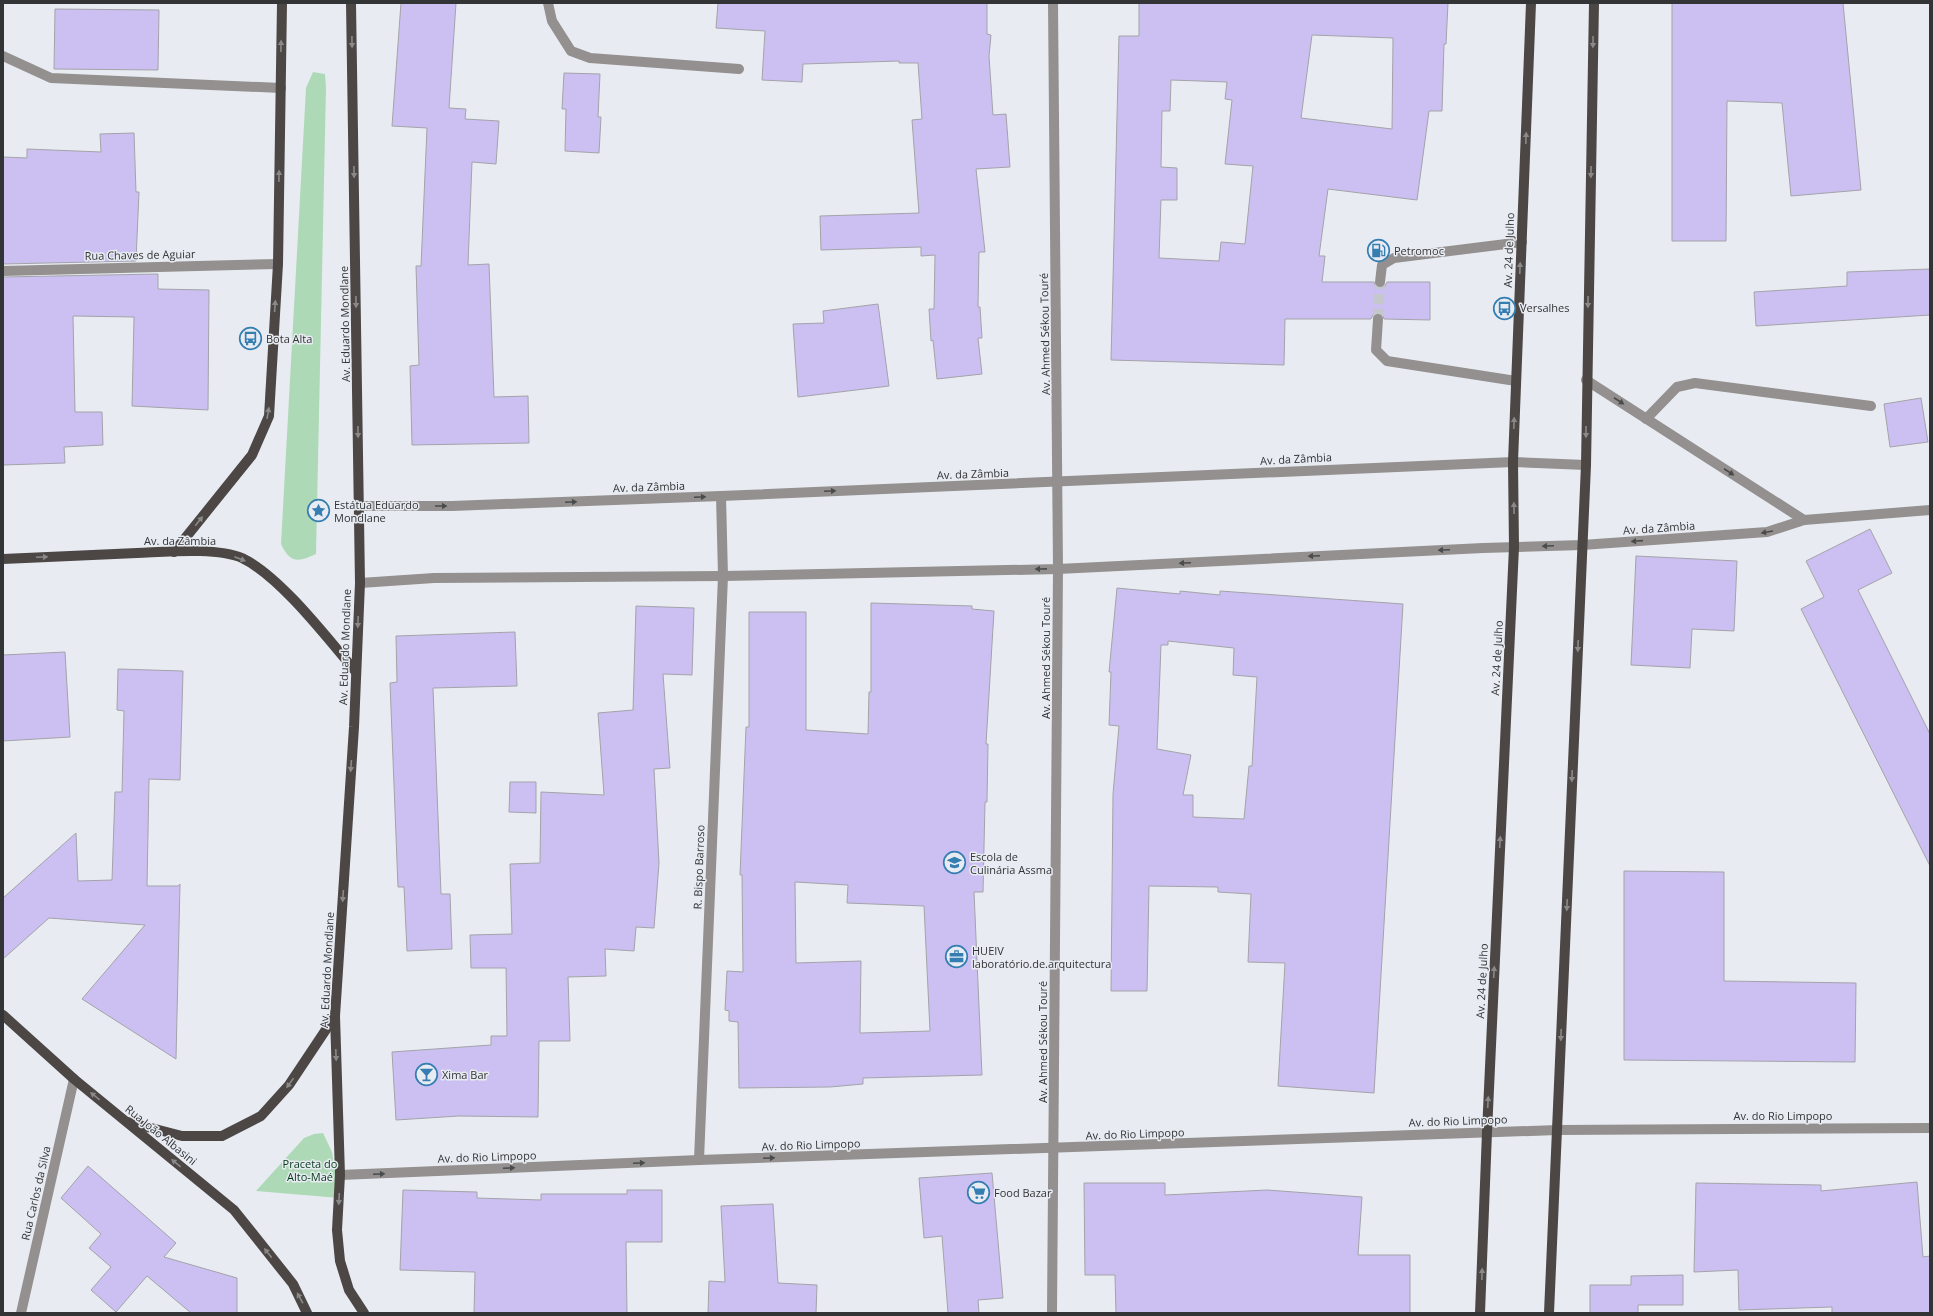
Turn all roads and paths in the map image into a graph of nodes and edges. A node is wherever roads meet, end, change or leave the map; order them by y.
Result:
1 (282, 3) edge
2 (351, 3) edge
3 (548, 3) edge
4 (1054, 3) edge
5 (1531, 3) edge
6 (1594, 3) edge
7 (3, 56) edge
8 (739, 69) dead end
9 (281, 88) junction
10 (1522, 242) junction
11 (278, 264) junction
12 (3, 271) edge
13 (1380, 282) tunnel mouth
14 (1378, 319) tunnel mouth
15 (1586, 380) junction
16 (1516, 381) junction
17 (1871, 406) dead end
18 (1646, 419) junction
19 (1513, 462) junction
20 (1586, 465) junction
21 (1058, 482) junction
22 (721, 496) junction
23 (360, 506) junction
24 (1930, 510) edge
25 (1804, 520) junction
26 (1582, 545) junction
27 (1514, 547) junction
28 (174, 552) junction
29 (3, 559) edge
30 (1058, 569) junction
31 (723, 576) junction
32 (360, 583) junction
33 (356, 672) junction
34 (3, 1015) edge
35 (335, 1016) junction
36 (74, 1079) junction
37 (125, 1121) junction
38 (1930, 1128) edge
39 (1557, 1130) junction
40 (1487, 1132) junction
41 (1054, 1149) junction
42 (699, 1160) junction
43 (340, 1175) junction
44 (21, 1313) edge
45 (307, 1313) edge
46 (364, 1313) edge
47 (1052, 1313) edge
48 (1480, 1313) edge
49 (1549, 1313) edge

9 -> 1 main road
2 -> 23 main road, Av. Eduardo Mondlane
3 - 8 street
4 - 21 street, Av. Ahmed Sékou Touré
10 -> 5 main road, Av. 24 de Julho
6 -> 15 main road
7 - 9 street
11 -> 9 main road
10 - 13 street
16 -> 10 main road, Av. 24 de Julho
11 - 12 street, Rua Chaves de Aguiar
28 -> 11 main road
14 - 16 street
15 -> 18 street
15 -> 20 main road
19 -> 16 main road, Av. 24 de Julho
17 - 18 street
18 -> 25 street
19 - 20 street, Av. da Zâmbia
19 - 21 street, Av. da Zâmbia
27 -> 19 main road, Av. 24 de Julho
20 - 26 main road
22 -> 21 street, Av. da Zâmbia
21 - 30 street, Av. Ahmed Sékou Touré
23 -> 22 street, Av. da Zâmbia
22 - 31 street, R. Bispo Barroso
23 - 32 main road, Av. Eduardo Mondlane
24 - 25 street, Av. da Zâmbia
25 -> 26 street, Av. da Zâmbia
26 -> 27 street, Av. da Zâmbia
26 -> 39 main road
27 -> 30 street, Av. da Zâmbia
40 -> 27 main road, Av. 24 de Julho
29 -> 28 main road, Av. da Zâmbia
28 -> 33 main road, Av. da Zâmbia
30 -> 31 street
30 - 41 street, Av. Ahmed Sékou Touré
31 - 32 street
31 - 42 street, R. Bispo Barroso
32 -> 33 main road, Av. Eduardo Mondlane
33 -> 35 main road, Av. Eduardo Mondlane
34 - 36 main road, Rua João Albasini
35 -> 37 main road
35 -> 43 main road, Av. Eduardo Mondlane
37 -> 36 main road, Rua João Albasini
36 - 44 street, Rua Carlos da Silva
45 -> 37 main road, Rua João Albasini
38 - 39 street, Av. do Rio Limpopo
39 - 40 street, Av. do Rio Limpopo
39 - 49 main road
40 - 41 street, Av. do Rio Limpopo
48 -> 40 main road, Av. 24 de Julho
42 -> 41 street, Av. do Rio Limpopo
41 - 47 street, Av. Ahmed Sékou Touré
43 -> 42 street, Av. do Rio Limpopo
43 -> 46 main road, Av. Eduardo Mondlane

